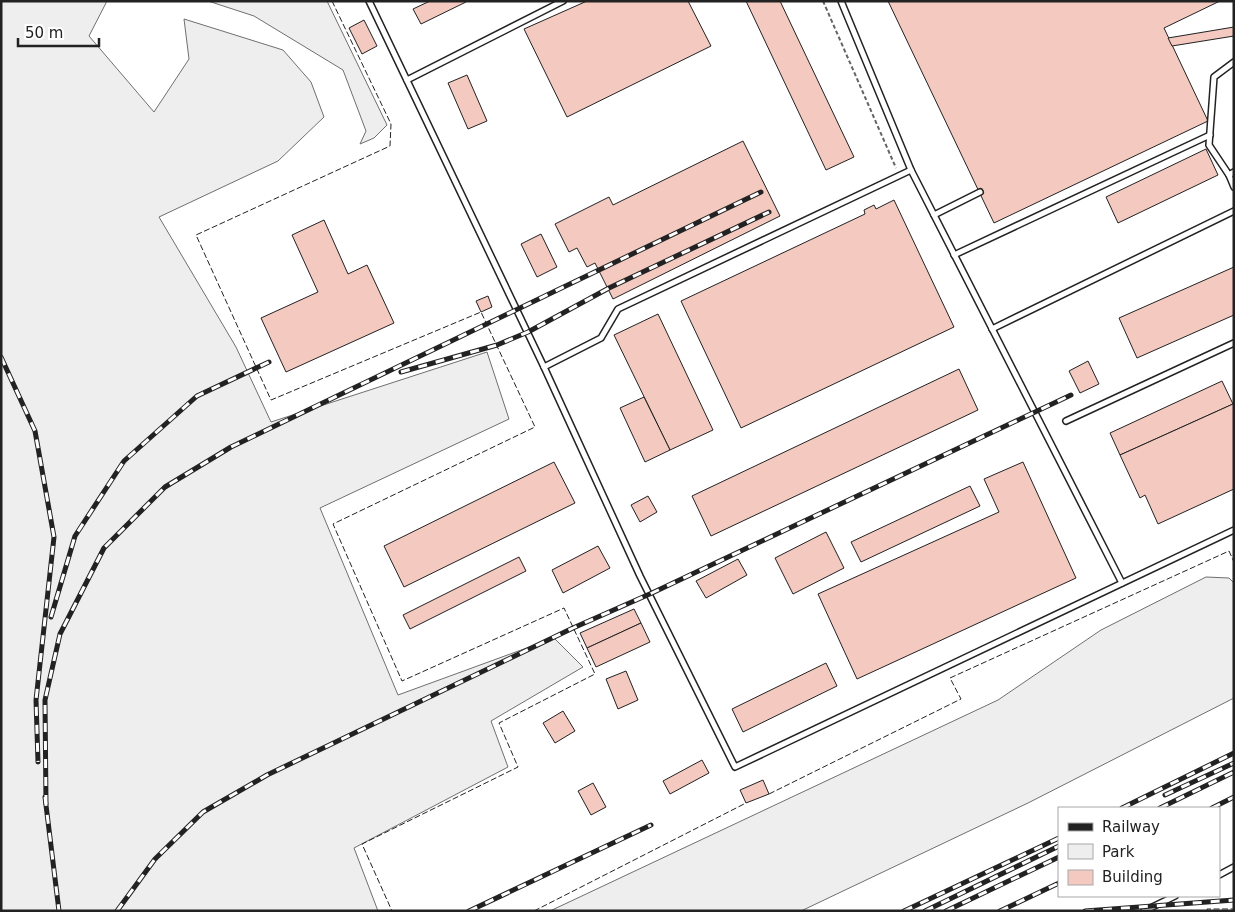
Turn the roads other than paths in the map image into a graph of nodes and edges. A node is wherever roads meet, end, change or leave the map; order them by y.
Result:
1 (369, 1) edge
2 (563, 1) edge
3 (841, 1) edge
4 (1234, 62) edge
5 (407, 80) junction
6 (1210, 135) junction
7 (911, 170) junction
8 (1231, 174) edge
9 (1234, 187) edge
10 (980, 192) dead end
11 (1234, 211) edge
12 (934, 215) junction
13 (954, 255) junction
14 (992, 329) junction
15 (1234, 343) edge
16 (544, 367) junction
17 (1066, 421) dead end
18 (1234, 530) edge
19 (1122, 584) junction
20 (1234, 868) edge
21 (1220, 875) edge
22 (1173, 897) edge
23 (1144, 911) edge

1 - 5 lane
2 - 5 lane
3 - 7 lane
4 - 6 lane
5 - 16 lane
6 - 8 lane
6 - 13 lane
7 - 12 lane
7 - 16 lane
8 - 9 lane
10 - 12 lane
11 - 14 lane
12 - 13 lane
13 - 14 lane
14 - 19 lane
15 - 17 lane
16 - 19 lane
18 - 19 lane
20 - 21 lane
22 - 23 lane

